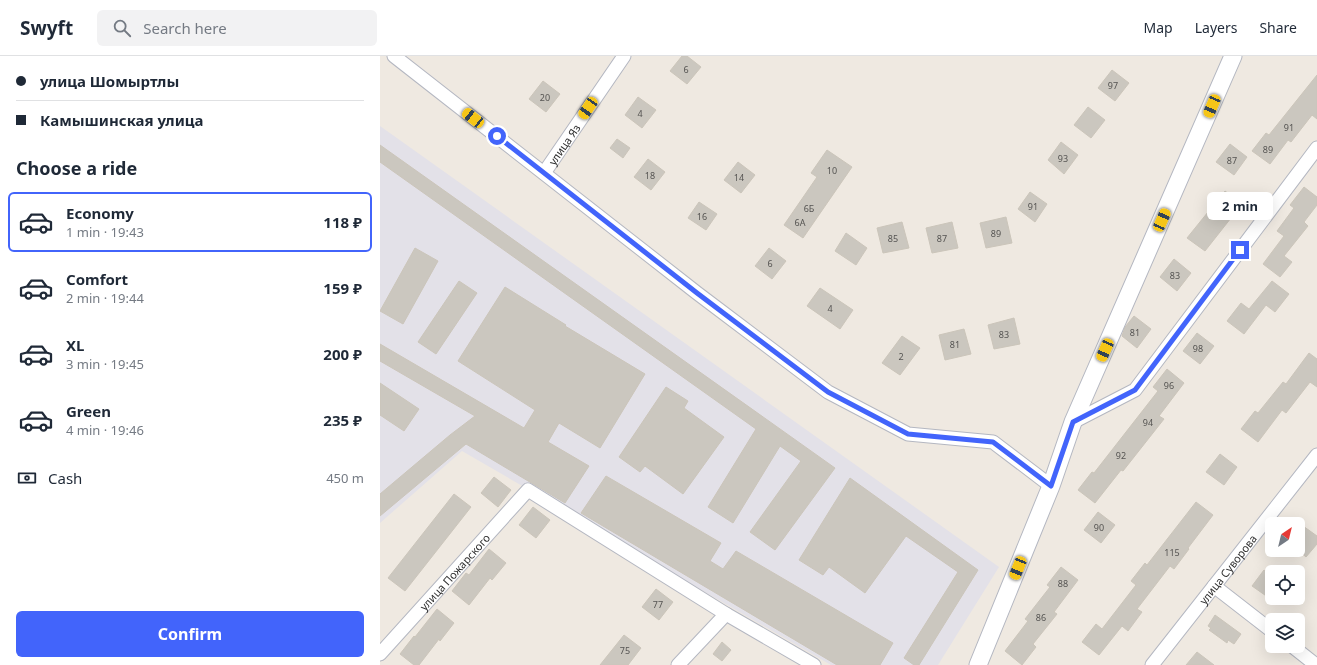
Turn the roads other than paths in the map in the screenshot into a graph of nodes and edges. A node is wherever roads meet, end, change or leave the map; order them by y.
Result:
1 (624, 56) edge
2 (1234, 56) edge
3 (401, 58) edge
4 (1317, 148) edge
5 (544, 173) junction
6 (1073, 422) junction
7 (1317, 455) edge
8 (1051, 486) junction
9 (1214, 586) junction
10 (726, 614) junction
11 (1265, 626) edge
12 (1301, 653) edge
13 (380, 654) edge
14 (678, 665) edge
15 (814, 665) edge
16 (978, 665) edge
17 (1152, 665) edge
18 (1316, 665) edge

1 - 5 street, улица Яз
2 - 6 street
3 - 5 street
4 - 6 street
5 - 8 street
6 - 8 street
7 - 9 street, улица Суворова
8 - 16 street
9 - 11 street
9 - 17 street, улица Суворова
10 - 13 street, улица Пожарского
10 - 14 street
10 - 15 street
12 - 18 street

